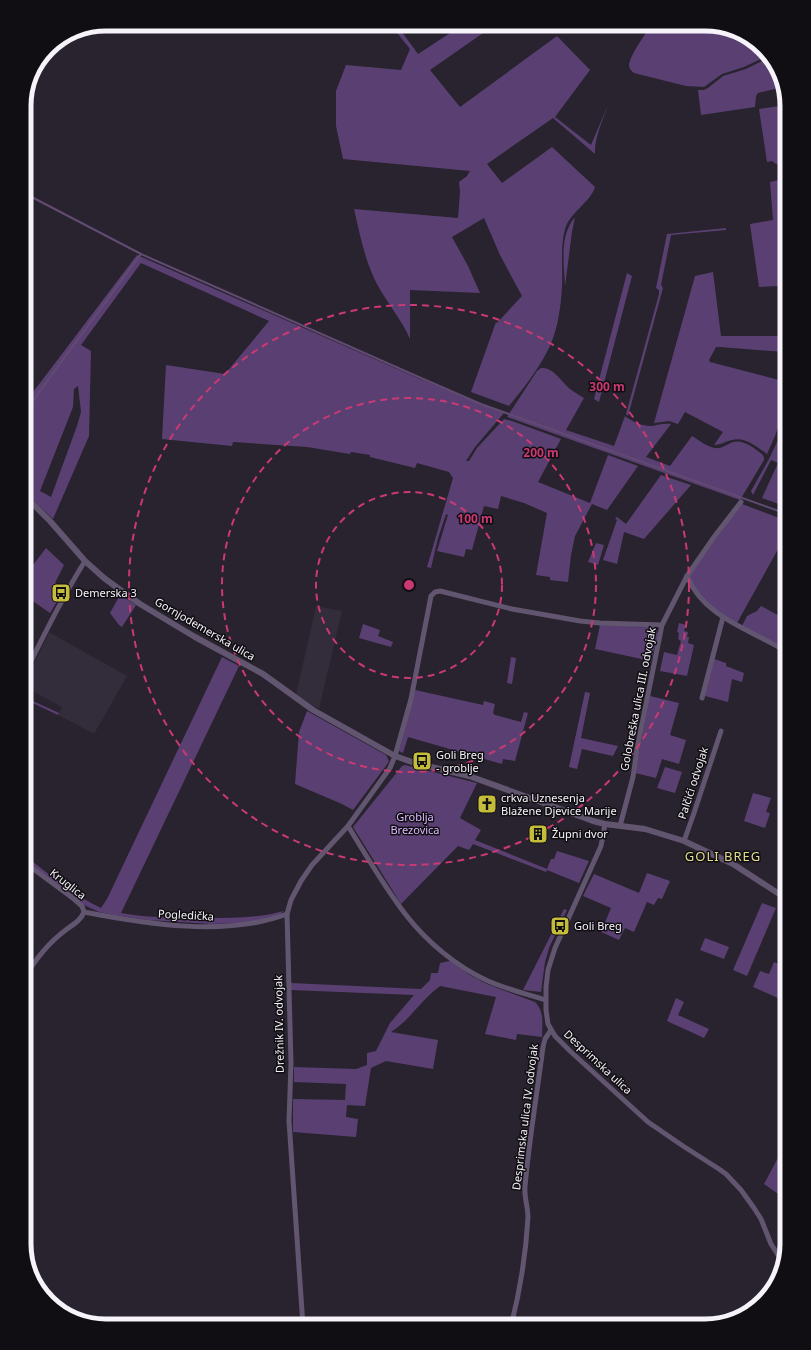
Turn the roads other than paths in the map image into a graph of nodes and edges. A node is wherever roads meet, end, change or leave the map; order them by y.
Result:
1 (31, 502) edge
2 (741, 502) dead end
3 (85, 561) junction
4 (687, 576) junction
5 (723, 618) junction
6 (662, 625) junction
7 (780, 648) edge
8 (31, 662) edge
9 (702, 698) dead end
10 (721, 730) dead end
11 (395, 756) junction
12 (605, 824) junction
13 (348, 826) junction
14 (620, 826) junction
15 (684, 840) junction
16 (31, 867) edge
17 (780, 894) edge
18 (84, 912) junction
19 (287, 914) junction
20 (31, 968) edge
21 (546, 1000) junction
22 (551, 1030) junction
23 (779, 1256) edge
24 (303, 1319) edge
25 (513, 1319) edge

1 - 3 street, Gornjodemerska ulica
2 - 4 street, Golobreška ulica III. odvojak
3 - 8 street
3 - 11 street, Gornjodemerska ulica
4 - 5 street
4 - 6 street, Golobreška ulica III. odvojak
5 - 7 street
5 - 9 street
6 - 11 street, Drežnik IV. odvojak
6 - 14 street, Golobreška ulica III. odvojak
10 - 15 street, Palčići odvojak
11 - 12 street, Gornjodemerska ulica
11 - 13 street, Drežnik IV. odvojak
12 - 14 street, Gornjodemerska ulica
12 - 21 street, Desprimska ulica
13 - 19 street, Drežnik IV. odvojak
13 - 21 street
14 - 15 street, Gornjodemerska ulica
15 - 17 street, Gornjodemerska ulica
16 - 18 street, Kruglica
18 - 19 street, Pogledička
18 - 20 street, Kruglica
19 - 24 street, Drežnik IV. odvojak
21 - 22 street, Desprimska ulica
22 - 23 street, Desprimska ulica
22 - 25 street, Desprimska ulica IV. odvojak

